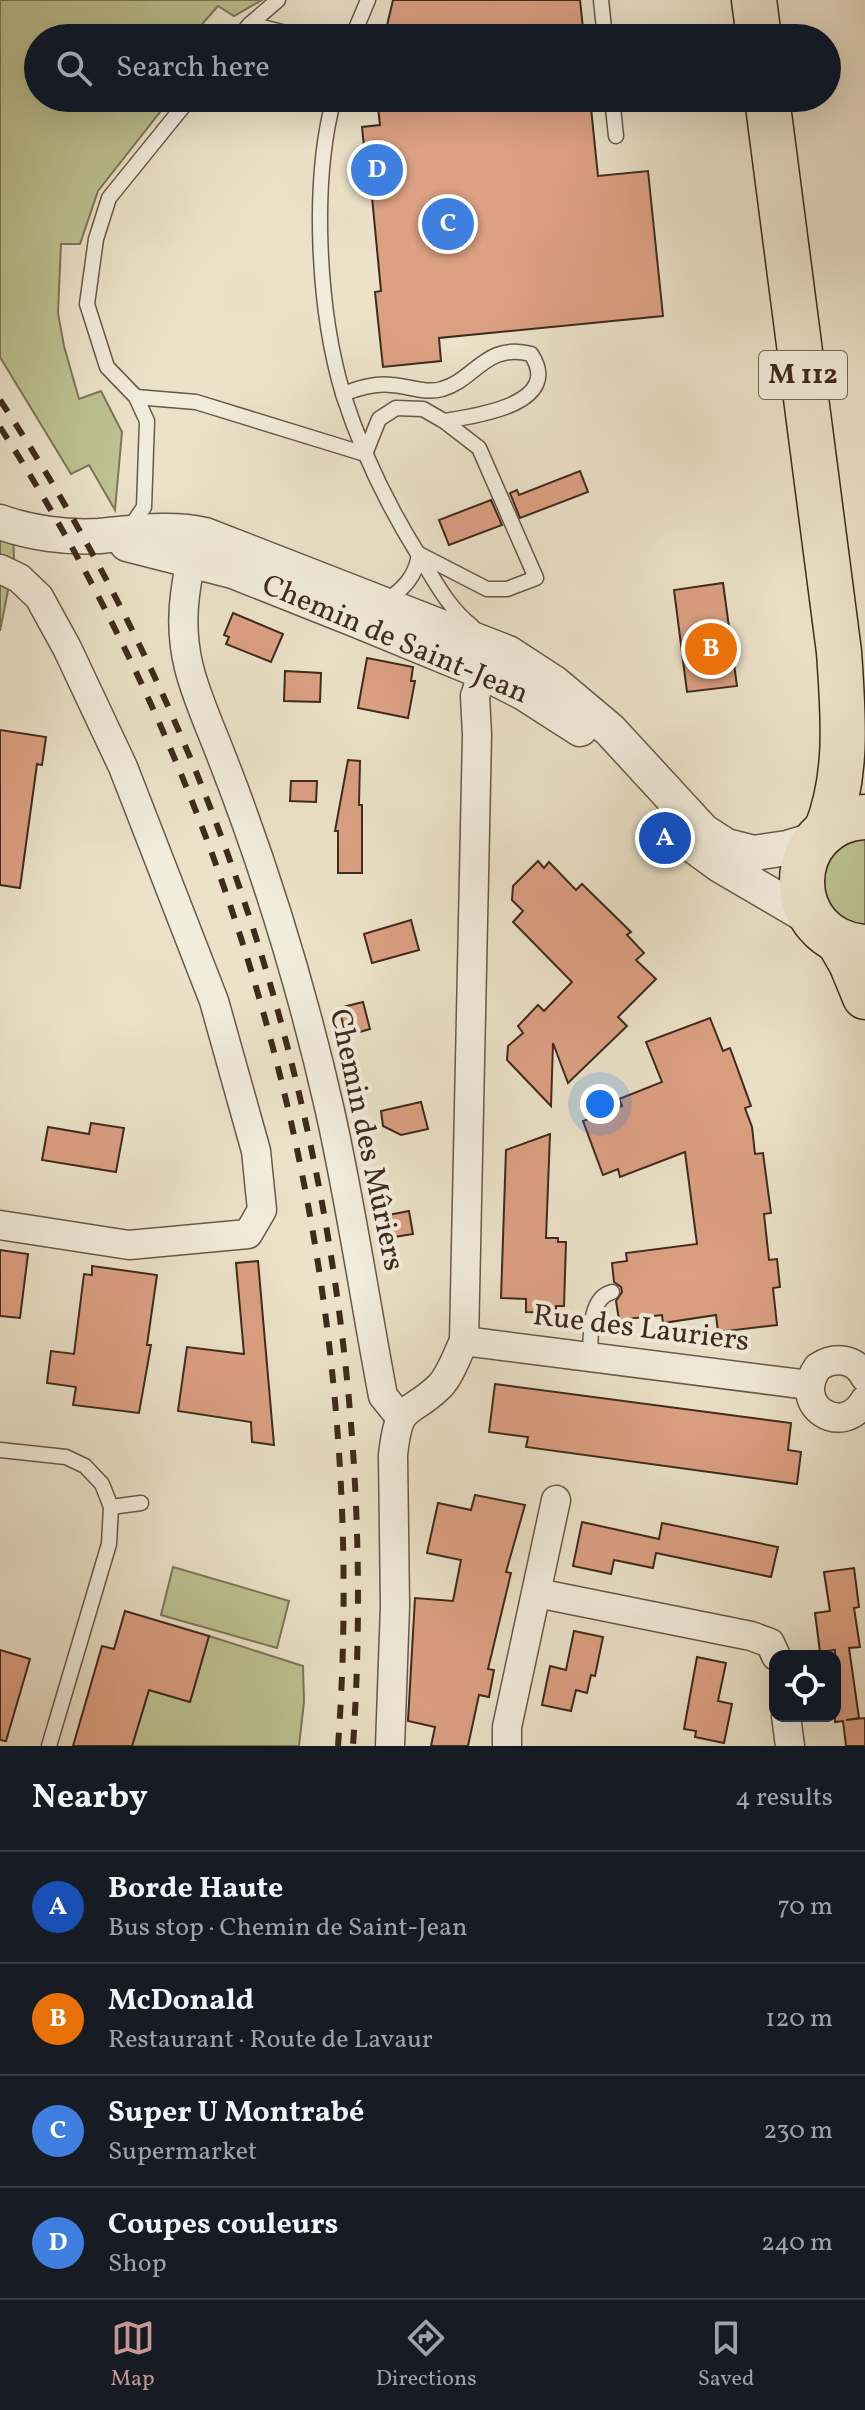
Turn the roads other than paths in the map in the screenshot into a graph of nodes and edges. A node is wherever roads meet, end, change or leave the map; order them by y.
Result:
1 (278, 0) edge
2 (368, 0) edge
3 (601, 0) edge
4 (754, 0) edge
5 (250, 24) edge
6 (358, 24) edge
7 (604, 24) edge
8 (757, 24) edge
9 (179, 112) edge
10 (331, 112) edge
11 (613, 112) edge
12 (769, 112) edge
13 (616, 136) dead end
14 (343, 394) junction
15 (136, 397) junction
16 (444, 421) junction
17 (365, 454) junction
18 (0, 522) edge
19 (150, 537) junction
20 (419, 554) junction
21 (0, 569) edge
22 (368, 611) junction
23 (839, 652) junction
24 (495, 663) junction
25 (524, 693) junction
26 (477, 735) junction
27 (865, 737) edge
28 (836, 829) edge
29 (839, 936) edge
30 (865, 997) edge
31 (0, 1225) edge
32 (612, 1292) dead end
33 (464, 1341) junction
34 (590, 1357) junction
35 (865, 1377) edge
36 (809, 1385) junction
37 (865, 1400) edge
38 (400, 1417) junction
39 (0, 1450) edge
40 (556, 1500) dead end
41 (141, 1503) dead end
42 (111, 1507) junction
43 (537, 1593) junction
44 (773, 1650) edge
45 (787, 1722) edge
46 (49, 1746) edge
47 (390, 1746) edge
48 (507, 1746) edge
49 (790, 1746) edge

1 - 5 lane
2 - 6 lane
3 - 7 lane
4 - 8 main road
9 - 15 lane
10 - 14 lane
11 - 13 lane
12 - 23 main road, M 112
14 - 16 lane
14 - 17 lane
15 - 17 lane
15 - 19 lane
16 - 17 lane
16 - 20 lane
17 - 20 lane
18 - 19 street, Chemin de Saint-Jean
19 - 22 street, Chemin de Saint-Jean
19 - 38 street, Chemin des Mûriers
20 - 22 lane
20 - 24 lane
21 - 31 street
22 - 24 street, Chemin de Saint-Jean
23 - 27 main road, M 112
23 - 28 main road, M 112
24 - 25 street, Chemin de Saint-Jean
24 - 26 street
24 - 28 street, Chemin de Saint-Jean
25 - 26 street
25 - 29 street, Chemin de Saint-Jean
26 - 33 street
28 - 29 main road
29 - 30 main road
32 - 34 lane
33 - 34 street, Rue des Lauriers
33 - 38 street
34 - 36 street, Rue des Lauriers
35 - 36 street
36 - 37 street
38 - 47 street
39 - 42 lane
40 - 43 street
41 - 42 lane
42 - 46 lane
43 - 44 street
43 - 48 street
45 - 49 street

